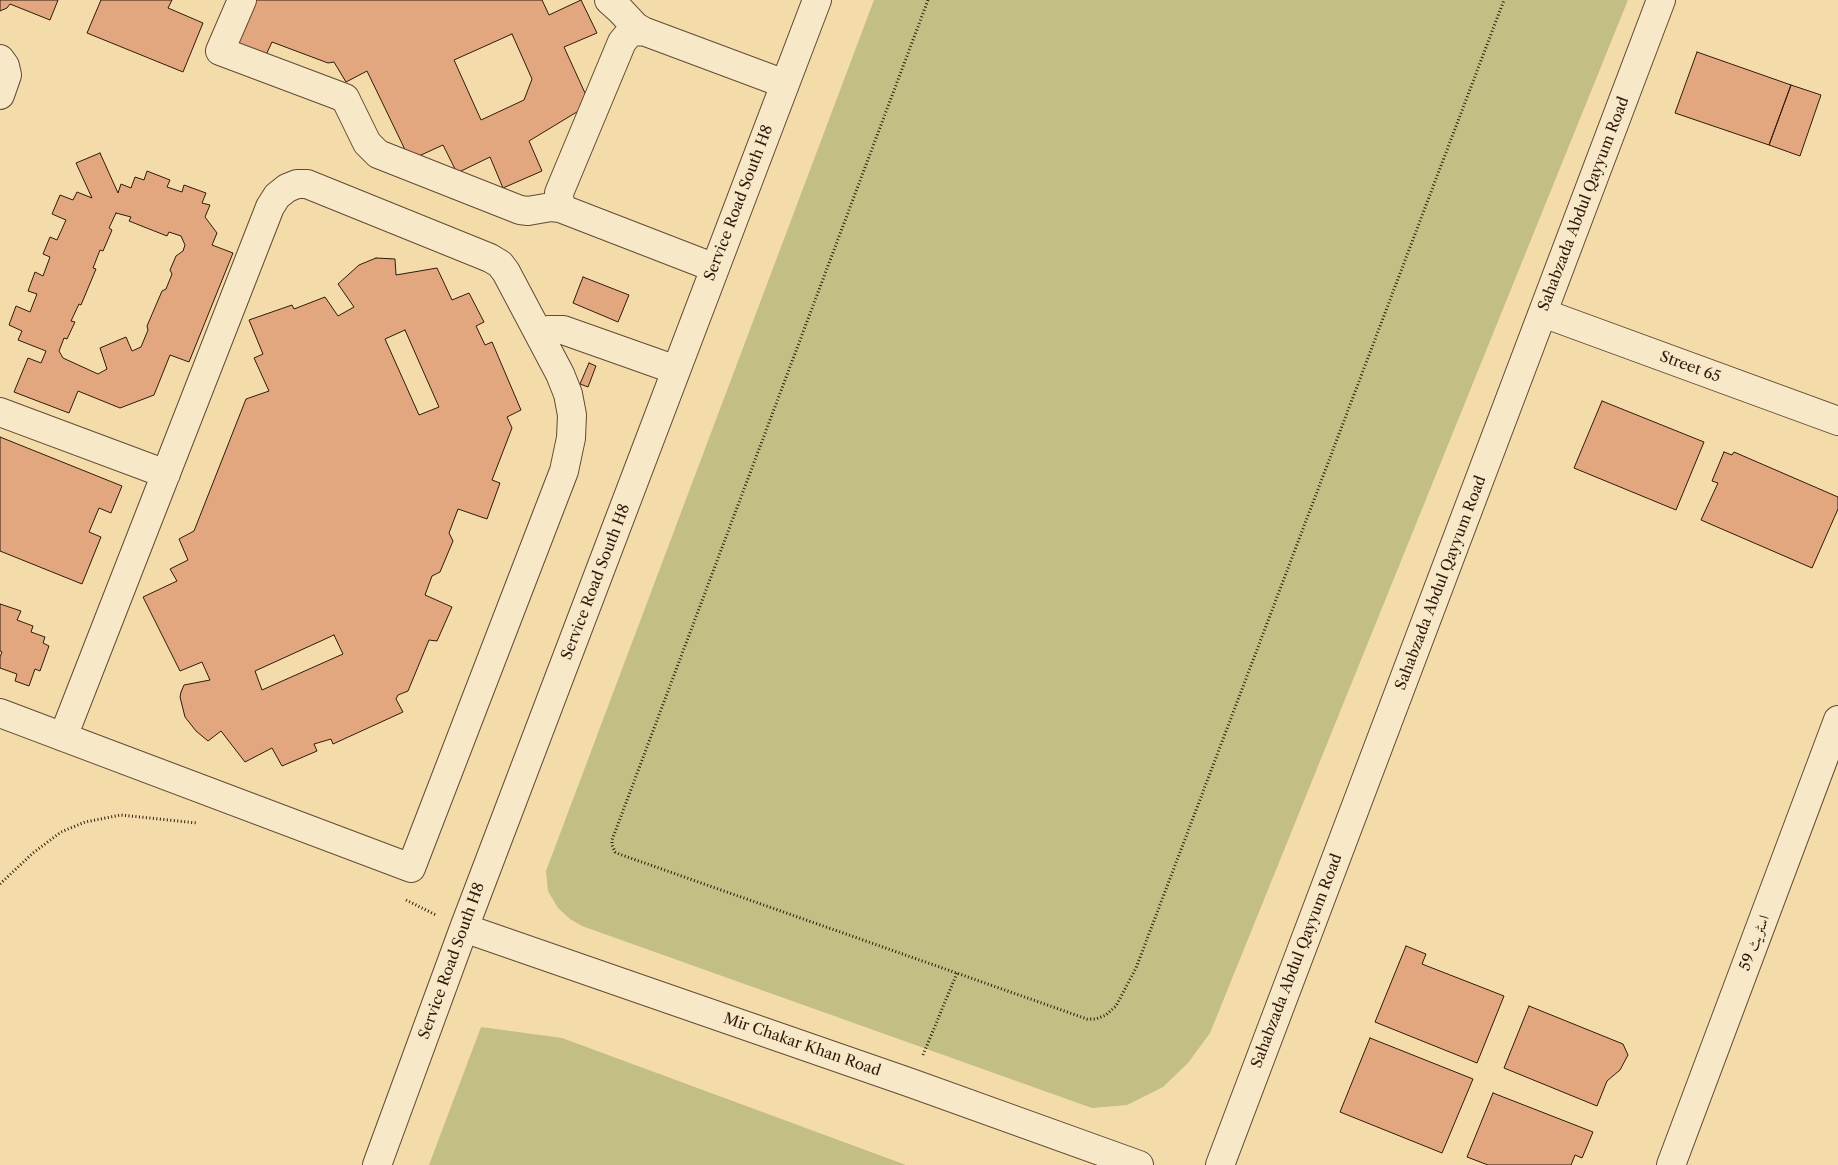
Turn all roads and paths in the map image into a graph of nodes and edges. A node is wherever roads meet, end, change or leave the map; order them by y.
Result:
1 (242, 0) edge
2 (609, 0) edge
3 (928, 0) edge
4 (1504, 0) edge
5 (1661, 0) edge
6 (812, 2) edge
7 (643, 31) junction
8 (0, 60) edge
9 (785, 84) junction
10 (0, 95) edge
11 (560, 208) junction
12 (715, 268) junction
13 (1543, 313) junction
14 (540, 335) junction
15 (676, 370) junction
16 (0, 412) edge
17 (1838, 421) edge
18 (166, 474) junction
19 (0, 712) edge
20 (1838, 720) edge
21 (64, 737) junction
22 (200, 823) dead end
23 (0, 884) edge
24 (405, 900) dead end
25 (464, 928) junction
26 (957, 973) junction
27 (911, 1083) junction
28 (377, 1165) edge
29 (1139, 1165) edge
30 (1220, 1165) edge
31 (1671, 1165) edge

1 - 11 street
2 - 7 street
3 - 26 path
4 - 26 path
5 - 13 street, Sahabzada Abdul Qayyum Road
6 - 9 street, Service Road South H8
7 - 9 street
7 - 11 street
8 - 10 street
9 - 12 street, Service Road South H8
11 - 12 street
12 - 15 street, Service Road South H8
13 - 17 street, Street 65
13 - 30 street, Sahabzada Abdul Qayyum Road
14 - 15 street
14 - 18 street
14 - 21 street
15 - 25 street, Service Road South H8
16 - 18 street
18 - 21 street
19 - 21 street
20 - 31 street, اسٹریٹ 59
22 - 23 path
24 - 25 path
25 - 27 street, Mir Chakar Khan Road
25 - 28 street, Service Road South H8
26 - 27 path
27 - 29 street, Mir Chakar Khan Road

